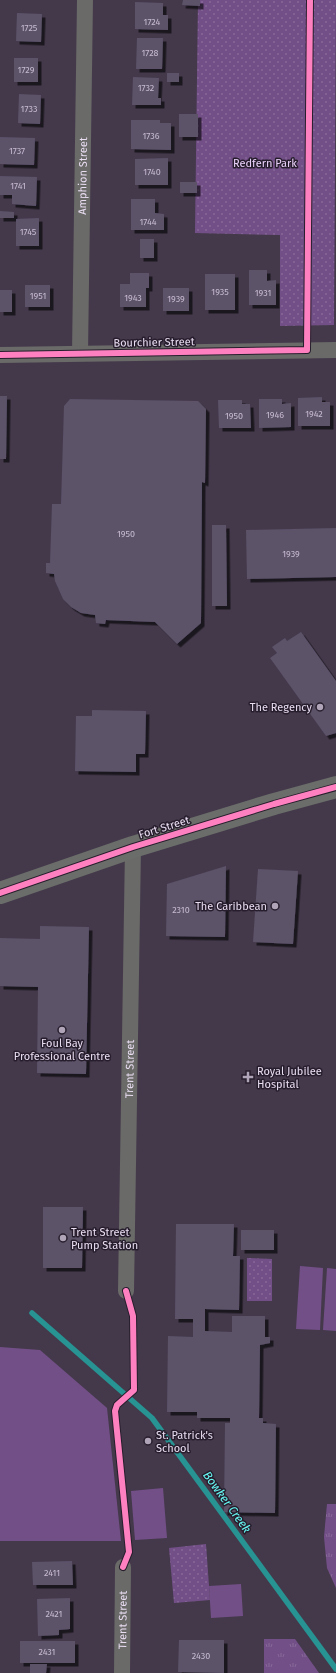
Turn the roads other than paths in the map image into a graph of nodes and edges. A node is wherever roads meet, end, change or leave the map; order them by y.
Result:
1 (85, 0) edge
2 (336, 350) edge
3 (80, 353) junction
4 (0, 355) edge
5 (336, 787) edge
6 (133, 847) junction
7 (0, 893) edge
8 (126, 1291) dead end
9 (123, 1567) dead end
10 (122, 1673) edge

1 - 3 street, Amphion Street
2 - 3 street, Bourchier Street
3 - 4 street, Bourchier Street
5 - 6 main road, Fort Street
6 - 7 main road, Fort Street
6 - 8 street, Trent Street
9 - 10 street, Trent Street

